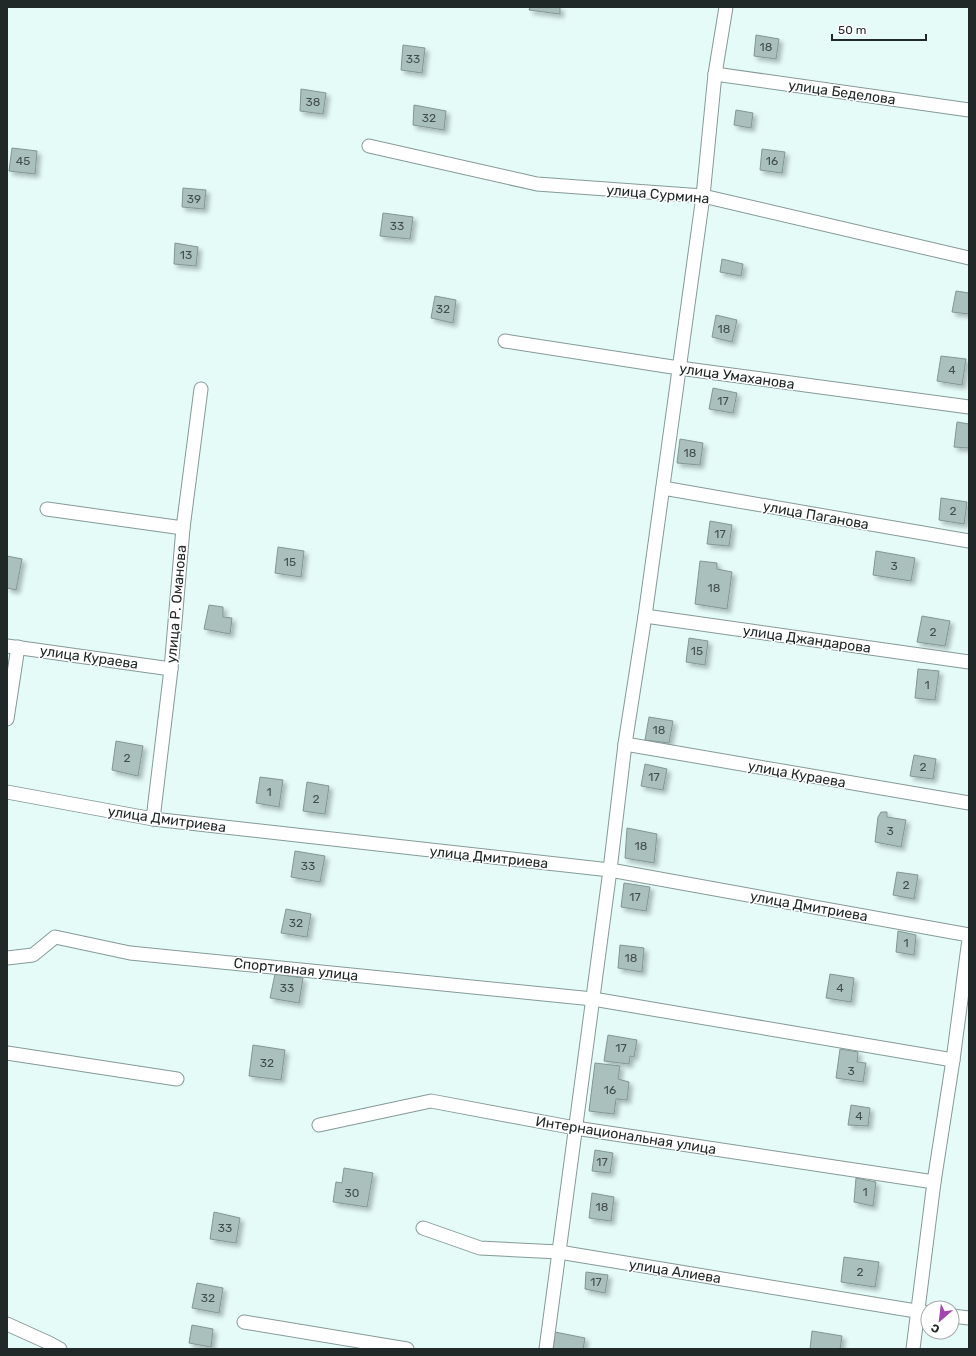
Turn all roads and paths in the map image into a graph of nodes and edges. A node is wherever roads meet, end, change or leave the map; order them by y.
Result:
1 (726, 7) edge
2 (715, 74) junction
3 (969, 110) edge
4 (369, 146) dead end
5 (703, 196) junction
6 (969, 258) edge
7 (505, 341) dead end
8 (679, 368) junction
9 (201, 389) dead end
10 (969, 407) edge
11 (662, 488) junction
12 (47, 509) dead end
13 (183, 528) junction
14 (969, 541) edge
15 (645, 616) junction
16 (13, 646) edge
17 (969, 662) edge
18 (171, 669) junction
19 (7, 719) edge
20 (625, 744) junction
21 (7, 792) edge
22 (969, 803) edge
23 (152, 819) junction
24 (610, 870) junction
25 (969, 935) edge
26 (969, 939) edge
27 (7, 958) edge
28 (593, 999) junction
29 (7, 1053) edge
30 (953, 1060) junction
31 (177, 1080) dead end
32 (319, 1125) dead end
33 (575, 1128) junction
34 (934, 1182) junction
35 (423, 1228) dead end
36 (559, 1252) junction
37 (924, 1300) edge
38 (920, 1312) edge
39 (244, 1322) dead end
40 (920, 1323) edge
41 (7, 1324) edge
42 (60, 1349) edge
43 (407, 1349) edge
44 (546, 1349) edge
45 (913, 1349) edge

1 - 2 street
2 - 3 street, улица Беделова
2 - 5 street
4 - 5 street, улица Сурмина
5 - 6 street, улица Сурмина
5 - 8 street
7 - 8 street, улица Умаханова
8 - 10 street, улица Умаханова
8 - 11 street
9 - 13 street, улица Р. Оманова
11 - 14 street, улица Паганова
11 - 15 street
12 - 13 street
13 - 18 street, улица Р. Оманова
15 - 17 street, улица Джандарова
15 - 20 street
16 - 18 street, улица Кураева
16 - 19 street
18 - 23 street, улица Р. Оманова
20 - 22 street, улица Кураева
20 - 24 street
21 - 23 street, улица Дмитриева
23 - 24 street, улица Дмитриева
24 - 25 street, улица Дмитриева
24 - 28 street
26 - 30 street
27 - 28 street, Спортивная улица
28 - 30 street
28 - 33 street
29 - 31 street
30 - 34 street
32 - 33 street, Интернациональная улица
33 - 34 street, Интернациональная улица
33 - 36 street
34 - 37 street
35 - 36 street, улица Алиева
36 - 38 street, улица Алиева
36 - 44 street
39 - 43 street
40 - 45 street
41 - 42 street

